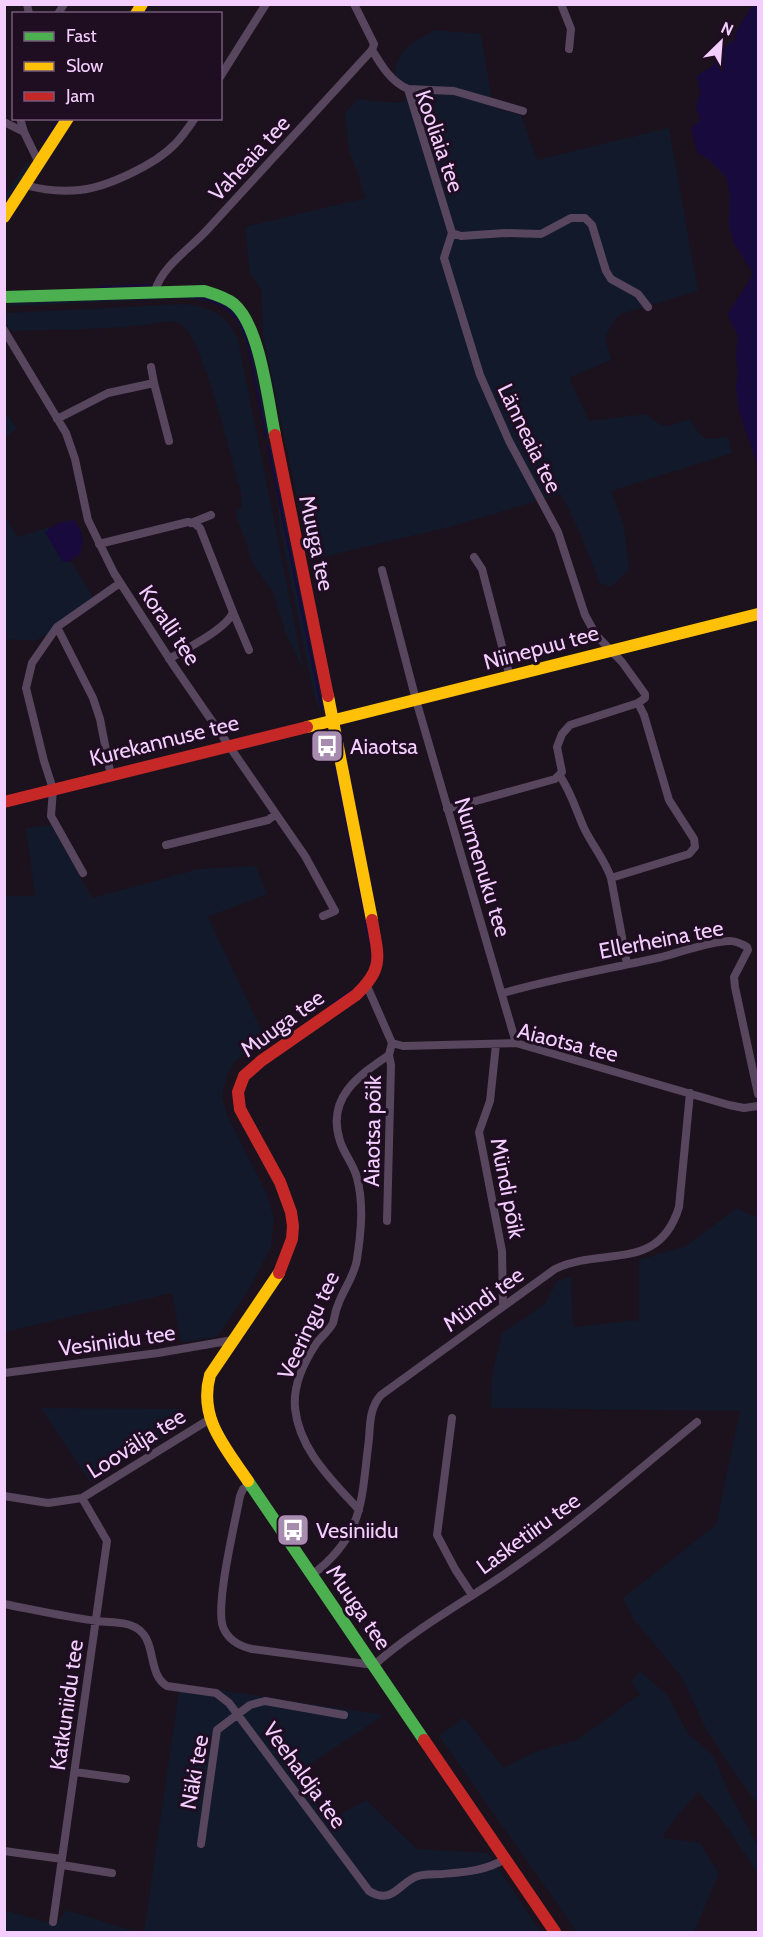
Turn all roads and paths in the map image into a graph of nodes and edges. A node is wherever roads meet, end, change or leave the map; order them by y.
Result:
1 (266, 4) edge
2 (354, 4) edge
3 (561, 4) edge
4 (569, 49) dead end
5 (372, 50) junction
6 (222, 74) edge
7 (408, 89) junction
8 (523, 111) dead end
9 (21, 120) edge
10 (67, 120) edge
11 (193, 120) edge
12 (4, 122) edge
13 (24, 132) junction
14 (39, 163) junction
15 (25, 185) junction
16 (4, 217) edge
17 (452, 233) junction
18 (155, 291) junction
19 (4, 297) edge
20 (648, 307) dead end
21 (4, 330) edge
22 (151, 367) dead end
23 (154, 383) junction
24 (57, 420) junction
25 (169, 441) dead end
26 (211, 514) dead end
27 (191, 523) junction
28 (99, 544) junction
29 (474, 557) dead end
30 (382, 570) dead end
31 (120, 583) junction
32 (233, 612) junction
33 (759, 614) edge
34 (57, 627) junction
35 (249, 650) dead end
36 (610, 650) junction
37 (169, 659) junction
38 (510, 677) junction
39 (416, 700) junction
40 (638, 703) junction
41 (333, 719) junction
42 (228, 745) junction
43 (111, 776) junction
44 (560, 776) junction
45 (53, 789) junction
46 (4, 802) edge
47 (447, 809) junction
48 (276, 814) junction
49 (166, 845) dead end
50 (83, 873) dead end
51 (612, 878) junction
52 (323, 915) dead end
53 (627, 964) junction
54 (367, 986) junction
55 (503, 993) junction
56 (392, 1043) junction
57 (516, 1043) junction
58 (496, 1044) junction
59 (389, 1055) junction
60 (690, 1093) junction
61 (759, 1094) edge
62 (759, 1106) edge
63 (387, 1221) dead end
64 (503, 1305) junction
65 (233, 1340) junction
66 (4, 1373) edge
67 (452, 1418) dead end
68 (210, 1419) junction
69 (698, 1422) dead end
70 (250, 1484) junction
71 (4, 1496) edge
72 (82, 1498) junction
73 (359, 1510) junction
74 (312, 1575) junction
75 (472, 1595) junction
76 (4, 1604) edge
77 (97, 1622) junction
78 (374, 1665) junction
79 (237, 1713) junction
80 (344, 1715) dead end
81 (75, 1772) junction
82 (126, 1779) dead end
83 (201, 1844) dead end
84 (4, 1851) edge
85 (505, 1859) junction
86 (62, 1862) junction
87 (112, 1873) dead end
88 (53, 1922) dead end
89 (555, 1932) edge

1 - 6 street
2 - 5 street, Kooliaia tee
3 - 4 street
5 - 7 street, Kooliaia tee
5 - 18 street, Vaheaia tee
7 - 8 street
7 - 17 street, Kooliaia tee
9 - 13 street
10 - 14 street
11 - 15 street
12 - 13 street
13 - 14 street
14 - 15 street
15 - 16 street
17 - 20 street
17 - 36 street, Länneaia tee
18 - 19 street, Muuga tee
18 - 41 street, Muuga tee
21 - 24 street, Koralli tee
22 - 23 street
23 - 24 street
23 - 25 street
24 - 28 street, Koralli tee
26 - 27 street
27 - 28 street
27 - 32 street
28 - 31 street, Koralli tee
29 - 38 street
30 - 39 street, Nurmenuku tee
31 - 34 street
31 - 37 street, Koralli tee
32 - 35 street
32 - 37 street
33 - 36 street, Niinepuu tee
34 - 43 street
34 - 45 street
36 - 38 street, Niinepuu tee
36 - 40 street, Länneaia tee
37 - 42 street, Koralli tee
38 - 39 street, Niinepuu tee
39 - 41 street, Niinepuu tee
39 - 47 street, Nurmenuku tee
40 - 44 street
40 - 51 street
41 - 42 street, Kurekannuse tee
41 - 54 street, Muuga tee
42 - 43 street, Kurekannuse tee
42 - 48 street, Koralli tee
43 - 45 street, Kurekannuse tee
44 - 47 street
44 - 51 street
45 - 46 street, Kurekannuse tee
45 - 50 street
47 - 55 street, Nurmenuku tee
48 - 49 street
48 - 52 street, Koralli tee
51 - 53 street
53 - 55 street, Ellerheina tee
53 - 61 street, Ellerheina tee
54 - 56 street
54 - 65 street, Muuga tee
55 - 57 street, Nurmenuku tee
56 - 58 street, Aiaotsa tee
56 - 59 street, Aiaotsa põik
57 - 58 street, Aiaotsa tee
57 - 60 street, Aiaotsa tee
58 - 64 street, Mündi põik
59 - 63 street, Aiaotsa põik
59 - 73 street, Veeringu tee
60 - 62 street, Aiaotsa tee
60 - 64 street, Mündi tee
64 - 73 street, Mündi tee
65 - 66 street, Vesiniidu tee
65 - 68 street, Muuga tee
67 - 75 street
68 - 70 street, Muuga tee
68 - 72 street, Loovälja tee
69 - 75 street, Lasketiiru tee
70 - 74 street, Muuga tee
70 - 78 street
71 - 72 street
72 - 77 street, Katkuniidu tee
73 - 74 street, Mündi tee
74 - 78 street, Muuga tee
75 - 78 street, Lasketiiru tee
76 - 77 street
77 - 79 street, Veehaldja tee
77 - 81 street, Katkuniidu tee
78 - 85 street, Muuga tee
79 - 80 street
79 - 83 street, Näki tee
79 - 85 street, Veehaldja tee
81 - 82 street
81 - 86 street, Katkuniidu tee
84 - 86 street
85 - 89 street, Muuga tee
86 - 87 street
86 - 88 street, Katkuniidu tee

